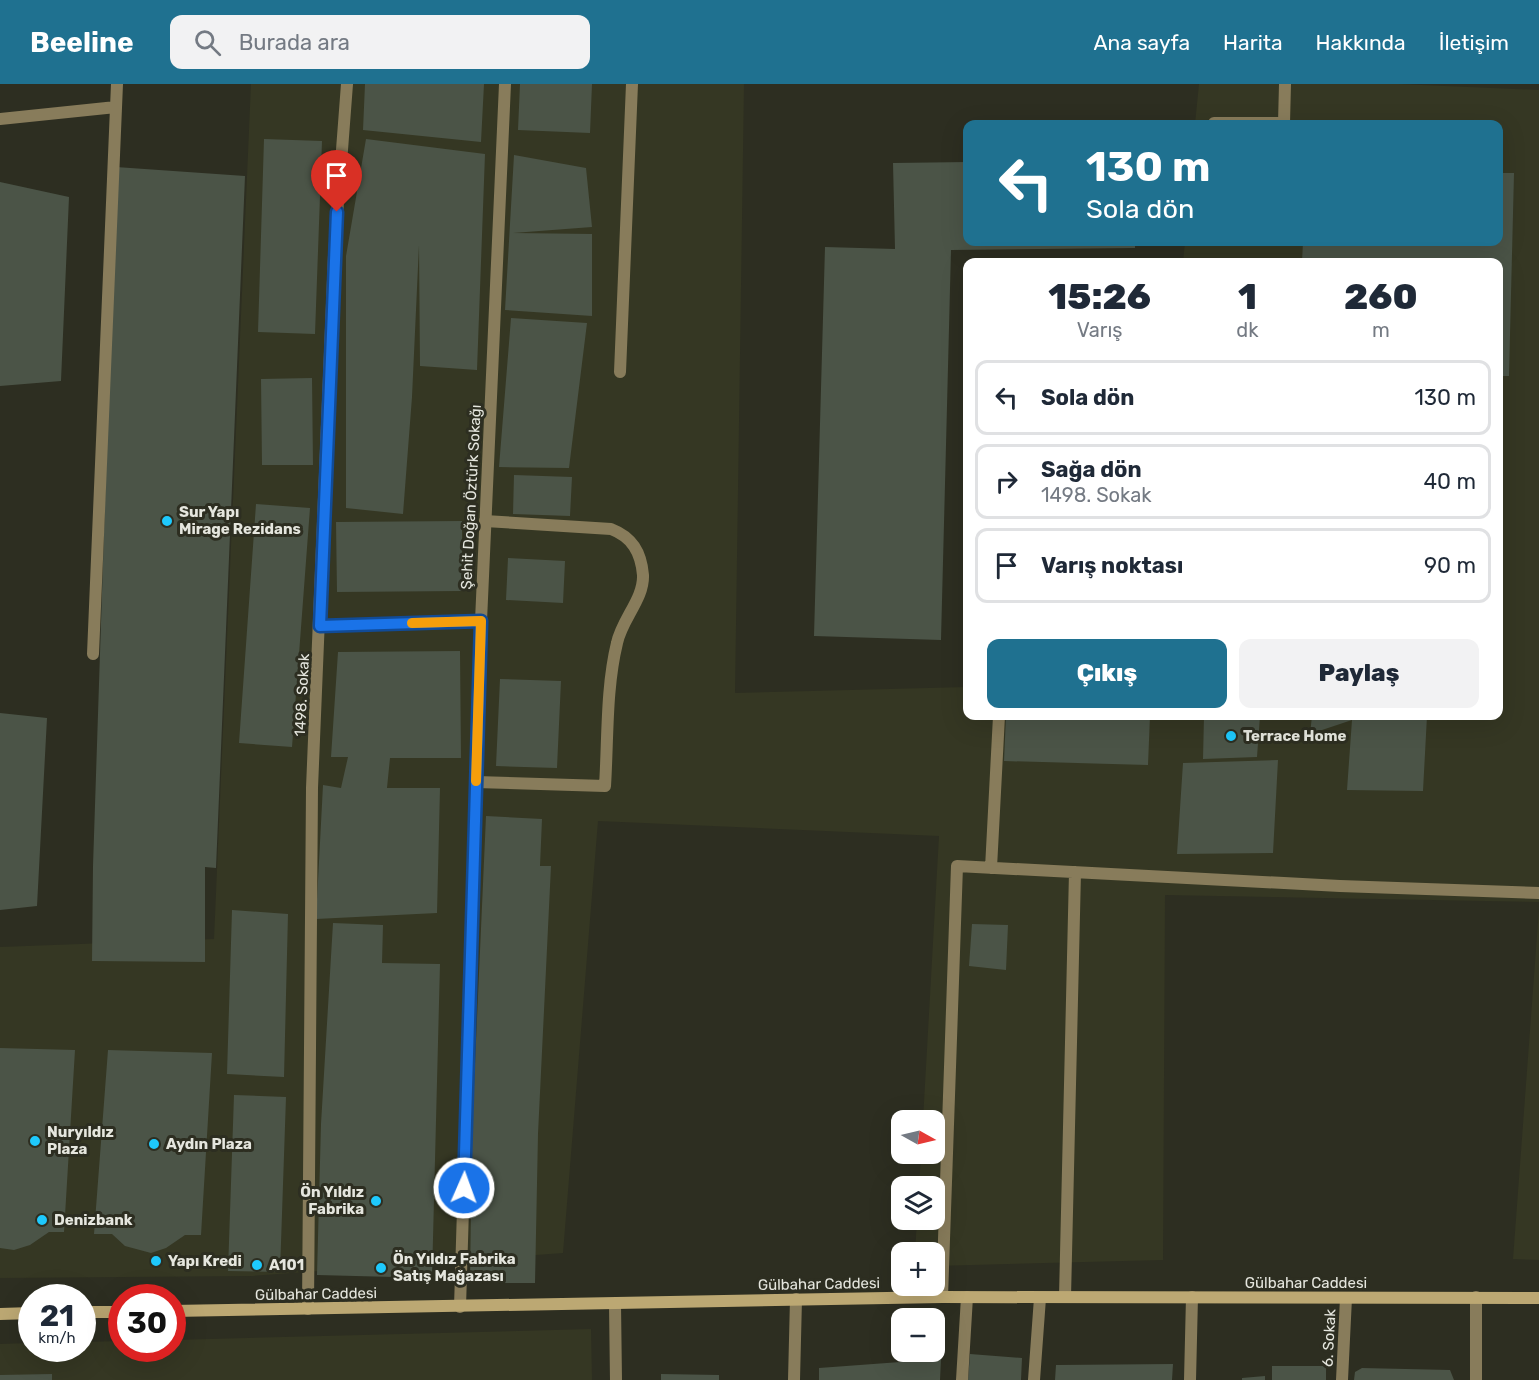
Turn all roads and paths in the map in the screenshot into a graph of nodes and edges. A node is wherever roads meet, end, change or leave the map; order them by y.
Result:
1 (117, 84) edge
2 (347, 84) edge
3 (505, 84) edge
4 (632, 84) edge
5 (1285, 84) edge
6 (116, 107) junction
7 (0, 119) edge
8 (1284, 120) edge
9 (620, 372) dead end
10 (485, 521) junction
11 (481, 621) junction
12 (320, 626) junction
13 (93, 654) dead end
14 (999, 720) edge
15 (476, 782) junction
16 (991, 868) junction
17 (1075, 872) junction
18 (1539, 893) edge
19 (942, 1297) junction
20 (967, 1297) junction
21 (1065, 1297) junction
22 (1192, 1297) junction
23 (1476, 1297) junction
24 (1040, 1298) junction
25 (1346, 1298) junction
26 (1539, 1298) edge
27 (796, 1299) junction
28 (615, 1304) junction
29 (460, 1307) junction
30 (308, 1309) junction
31 (186, 1311) edge
32 (18, 1313) edge
33 (0, 1314) edge
34 (616, 1380) edge
35 (794, 1380) edge
36 (962, 1380) edge
37 (1034, 1380) edge
38 (1190, 1380) edge
39 (1342, 1380) edge
40 (1476, 1380) edge

1 - 6 street
2 - 12 street, 1498. Sokak
3 - 10 street, Şehit Doğan Öztürk Sokağı
4 - 9 street
5 - 8 street
6 - 7 street
6 - 13 street
10 - 11 street, Şehit Doğan Öztürk Sokağı
10 - 15 street
11 - 12 street
11 - 15 street, Şehit Doğan Öztürk Sokağı
12 - 30 street, 1498. Sokak
14 - 16 street
15 - 29 street, Şehit Doğan Öztürk Sokağı
16 - 17 street
16 - 19 street
17 - 18 street
17 - 21 street
19 - 20 main road, Gülbahar Caddesi
19 - 27 main road, Gülbahar Caddesi
20 - 24 main road, Gülbahar Caddesi
20 - 36 street
21 - 22 main road, Gülbahar Caddesi
21 - 24 main road, Gülbahar Caddesi
22 - 25 main road, Gülbahar Caddesi
22 - 38 street
23 - 25 main road, Gülbahar Caddesi
23 - 26 main road, Gülbahar Caddesi
23 - 40 street
24 - 37 street
25 - 39 street, 6. Sokak
27 - 28 main road, Gülbahar Caddesi
27 - 35 street
28 - 29 main road, Gülbahar Caddesi
28 - 34 street
29 - 30 main road, Gülbahar Caddesi
30 - 31 main road, Gülbahar Caddesi
32 - 33 main road

